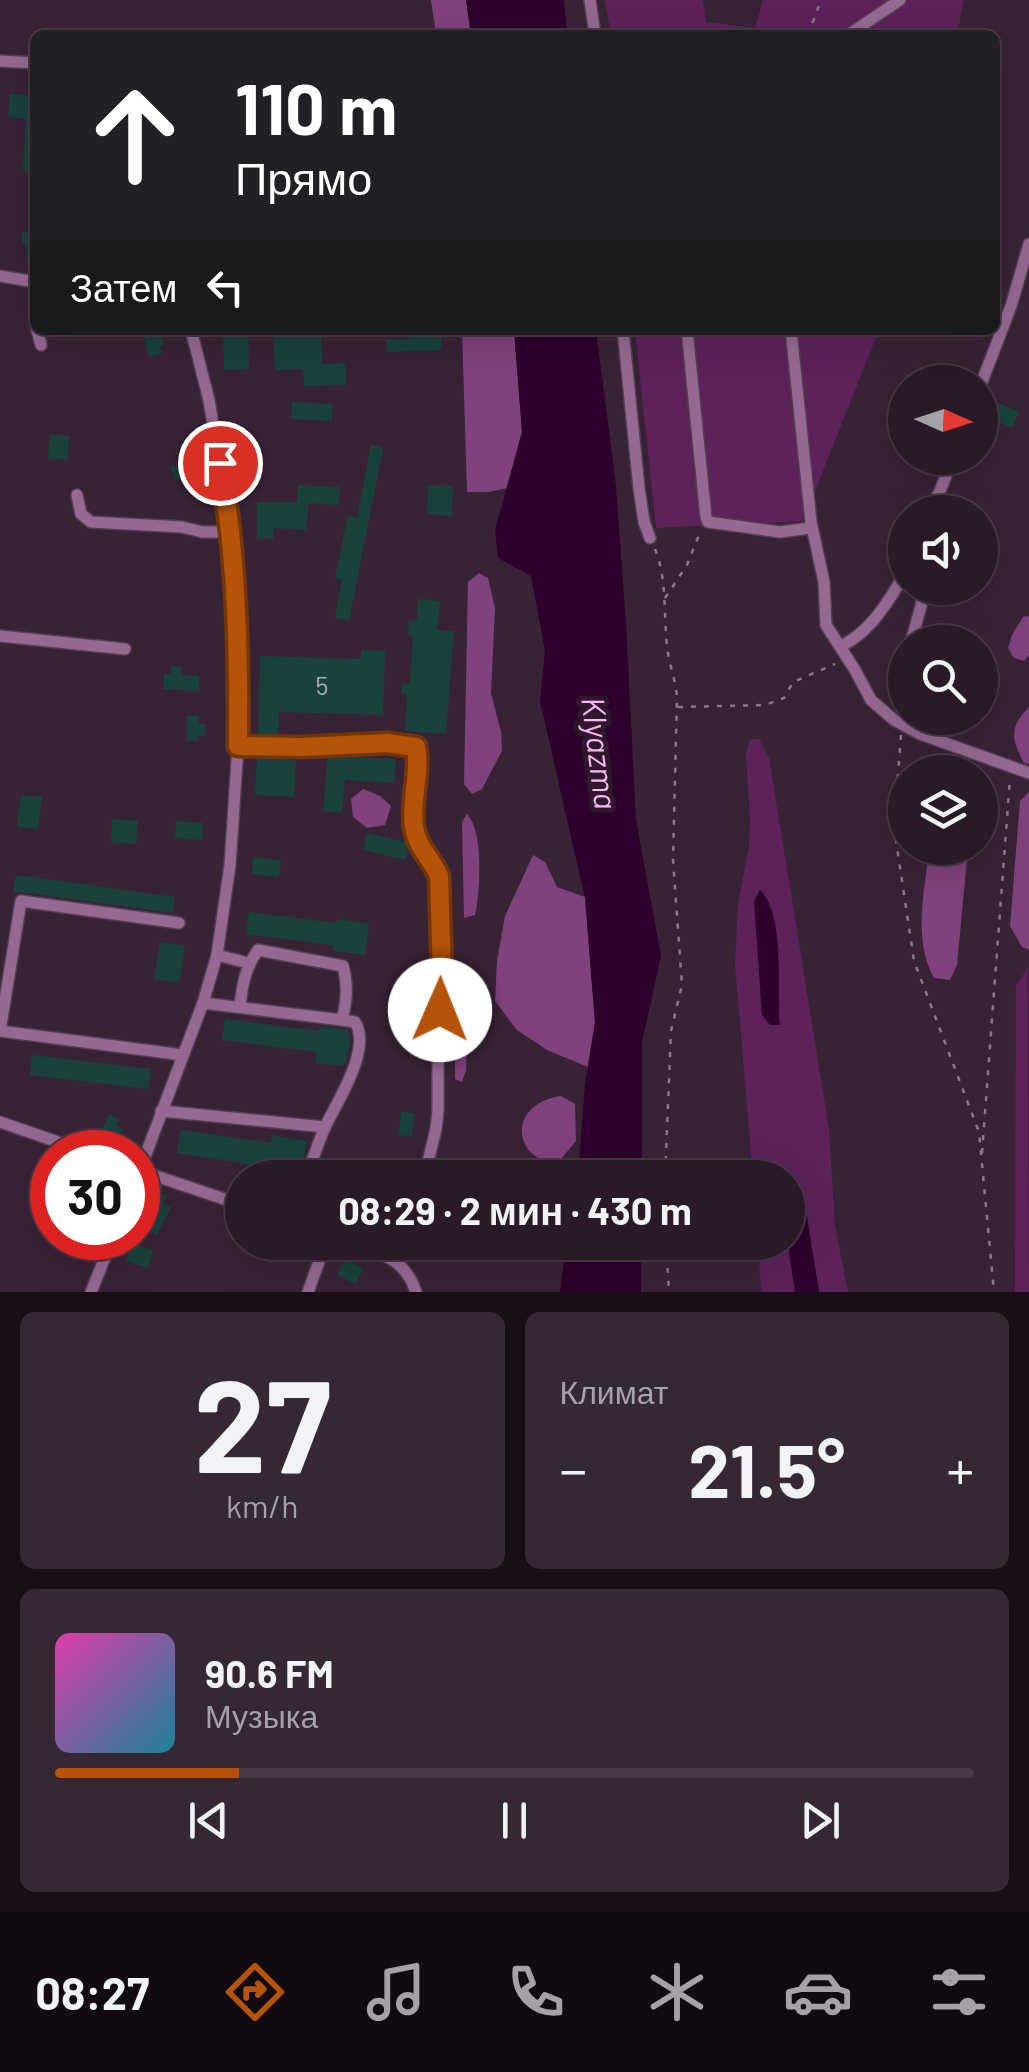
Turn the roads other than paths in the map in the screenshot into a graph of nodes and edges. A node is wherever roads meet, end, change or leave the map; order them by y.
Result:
1 (590, 0) edge
2 (900, 0) edge
3 (594, 30) edge
4 (855, 30) edge
5 (0, 62) edge
6 (30, 63) edge
7 (1029, 244) edge
8 (0, 276) edge
9 (30, 281) edge
10 (39, 335) edge
11 (192, 335) edge
12 (623, 335) edge
13 (688, 335) edge
14 (792, 335) edge
15 (1000, 335) edge
16 (1000, 335) edge
17 (41, 345) dead end
18 (988, 365) edge
19 (78, 495) dead end
20 (811, 525) junction
21 (231, 532) junction
22 (650, 538) road end
23 (888, 597) edge
24 (0, 636) edge
25 (840, 646) junction
26 (126, 649) dead end
27 (888, 710) edge
28 (923, 735) edge
29 (238, 746) junction
30 (1029, 773) edge
31 (179, 923) dead end
32 (217, 955) junction
33 (248, 962) junction
34 (203, 1003) junction
35 (240, 1008) junction
36 (342, 1020) junction
37 (0, 1031) edge
38 (183, 1056) junction
39 (161, 1112) junction
40 (0, 1122) edge
41 (326, 1127) junction
42 (154, 1130) edge
43 (30, 1132) edge
44 (313, 1160) edge
45 (428, 1160) edge
46 (160, 1179) edge
47 (225, 1200) edge
48 (103, 1260) edge
49 (320, 1260) edge
50 (391, 1260) edge
51 (91, 1292) edge
52 (308, 1292) edge
53 (416, 1292) edge

1 - 3 street
2 - 4 street
5 - 6 street
7 - 15 street
8 - 9 street
10 - 17 street
11 - 21 street
12 - 22 street
13 - 20 street
14 - 20 street
16 - 18 street
19 - 21 street
20 - 25 street
21 - 29 street
23 - 25 street
24 - 26 street
25 - 27 street
28 - 30 street
29 - 32 street
29 - 45 street
31 - 37 street
32 - 33 street
32 - 34 street
33 - 35 street
33 - 36 street
34 - 35 street
34 - 38 street
35 - 36 street
36 - 41 street
37 - 38 street
38 - 39 street
39 - 41 street
39 - 42 street
40 - 43 street
41 - 44 street
46 - 47 street
48 - 51 street
49 - 52 street
50 - 53 street

